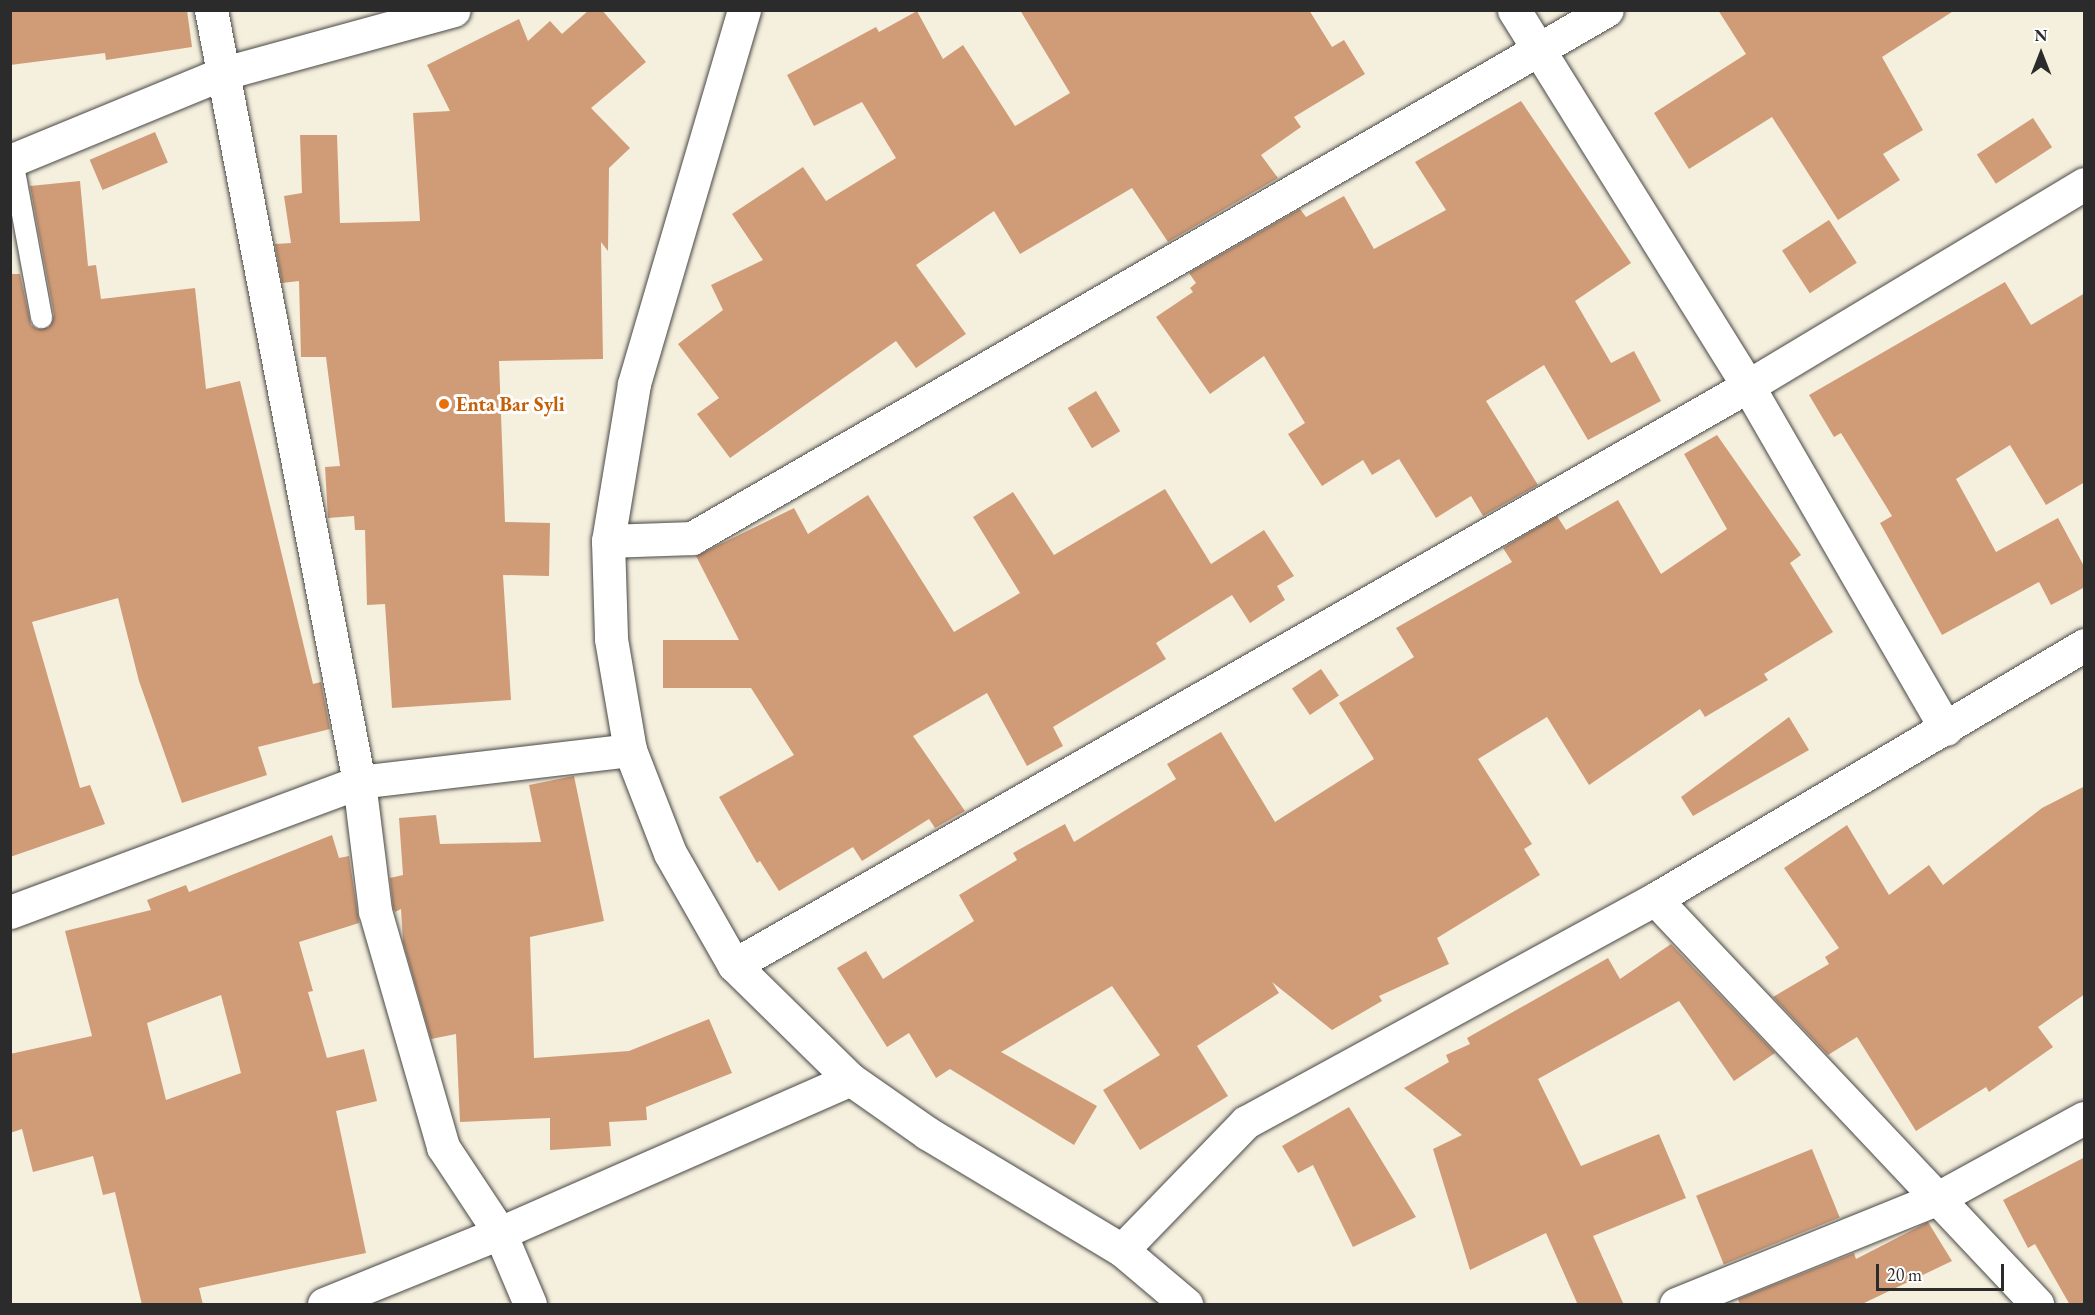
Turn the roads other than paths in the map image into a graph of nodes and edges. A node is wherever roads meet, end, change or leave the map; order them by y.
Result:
1 (211, 10) edge
2 (454, 10) edge
3 (744, 10) edge
4 (1514, 10) edge
5 (1607, 10) edge
6 (1540, 52) junction
7 (224, 73) junction
8 (11, 160) edge
9 (2085, 184) edge
10 (41, 317) dead end
11 (1748, 386) junction
12 (608, 541) junction
13 (2085, 645) edge
14 (1946, 729) junction
15 (630, 750) junction
16 (359, 782) junction
17 (1655, 899) junction
18 (10, 912) edge
19 (734, 964) junction
20 (850, 1079) junction
21 (2085, 1118) edge
22 (1936, 1199) junction
23 (500, 1233) junction
24 (1122, 1250) junction
25 (324, 1305) edge
26 (530, 1305) edge
27 (1186, 1305) edge
28 (1676, 1305) edge
29 (2037, 1305) edge

1 - 7 street
2 - 7 street
3 - 12 street
4 - 6 street
5 - 6 street
6 - 11 street
6 - 12 street
7 - 8 street
7 - 16 street
8 - 10 lane
9 - 11 street
11 - 14 street
11 - 19 street
12 - 15 street
13 - 14 street
14 - 17 street
15 - 16 street
15 - 19 street
16 - 18 street
16 - 23 street
17 - 22 street
17 - 24 street
19 - 20 street
20 - 23 street
20 - 24 street
21 - 22 street
22 - 28 street
22 - 29 street
23 - 25 street
23 - 26 street
24 - 27 street

